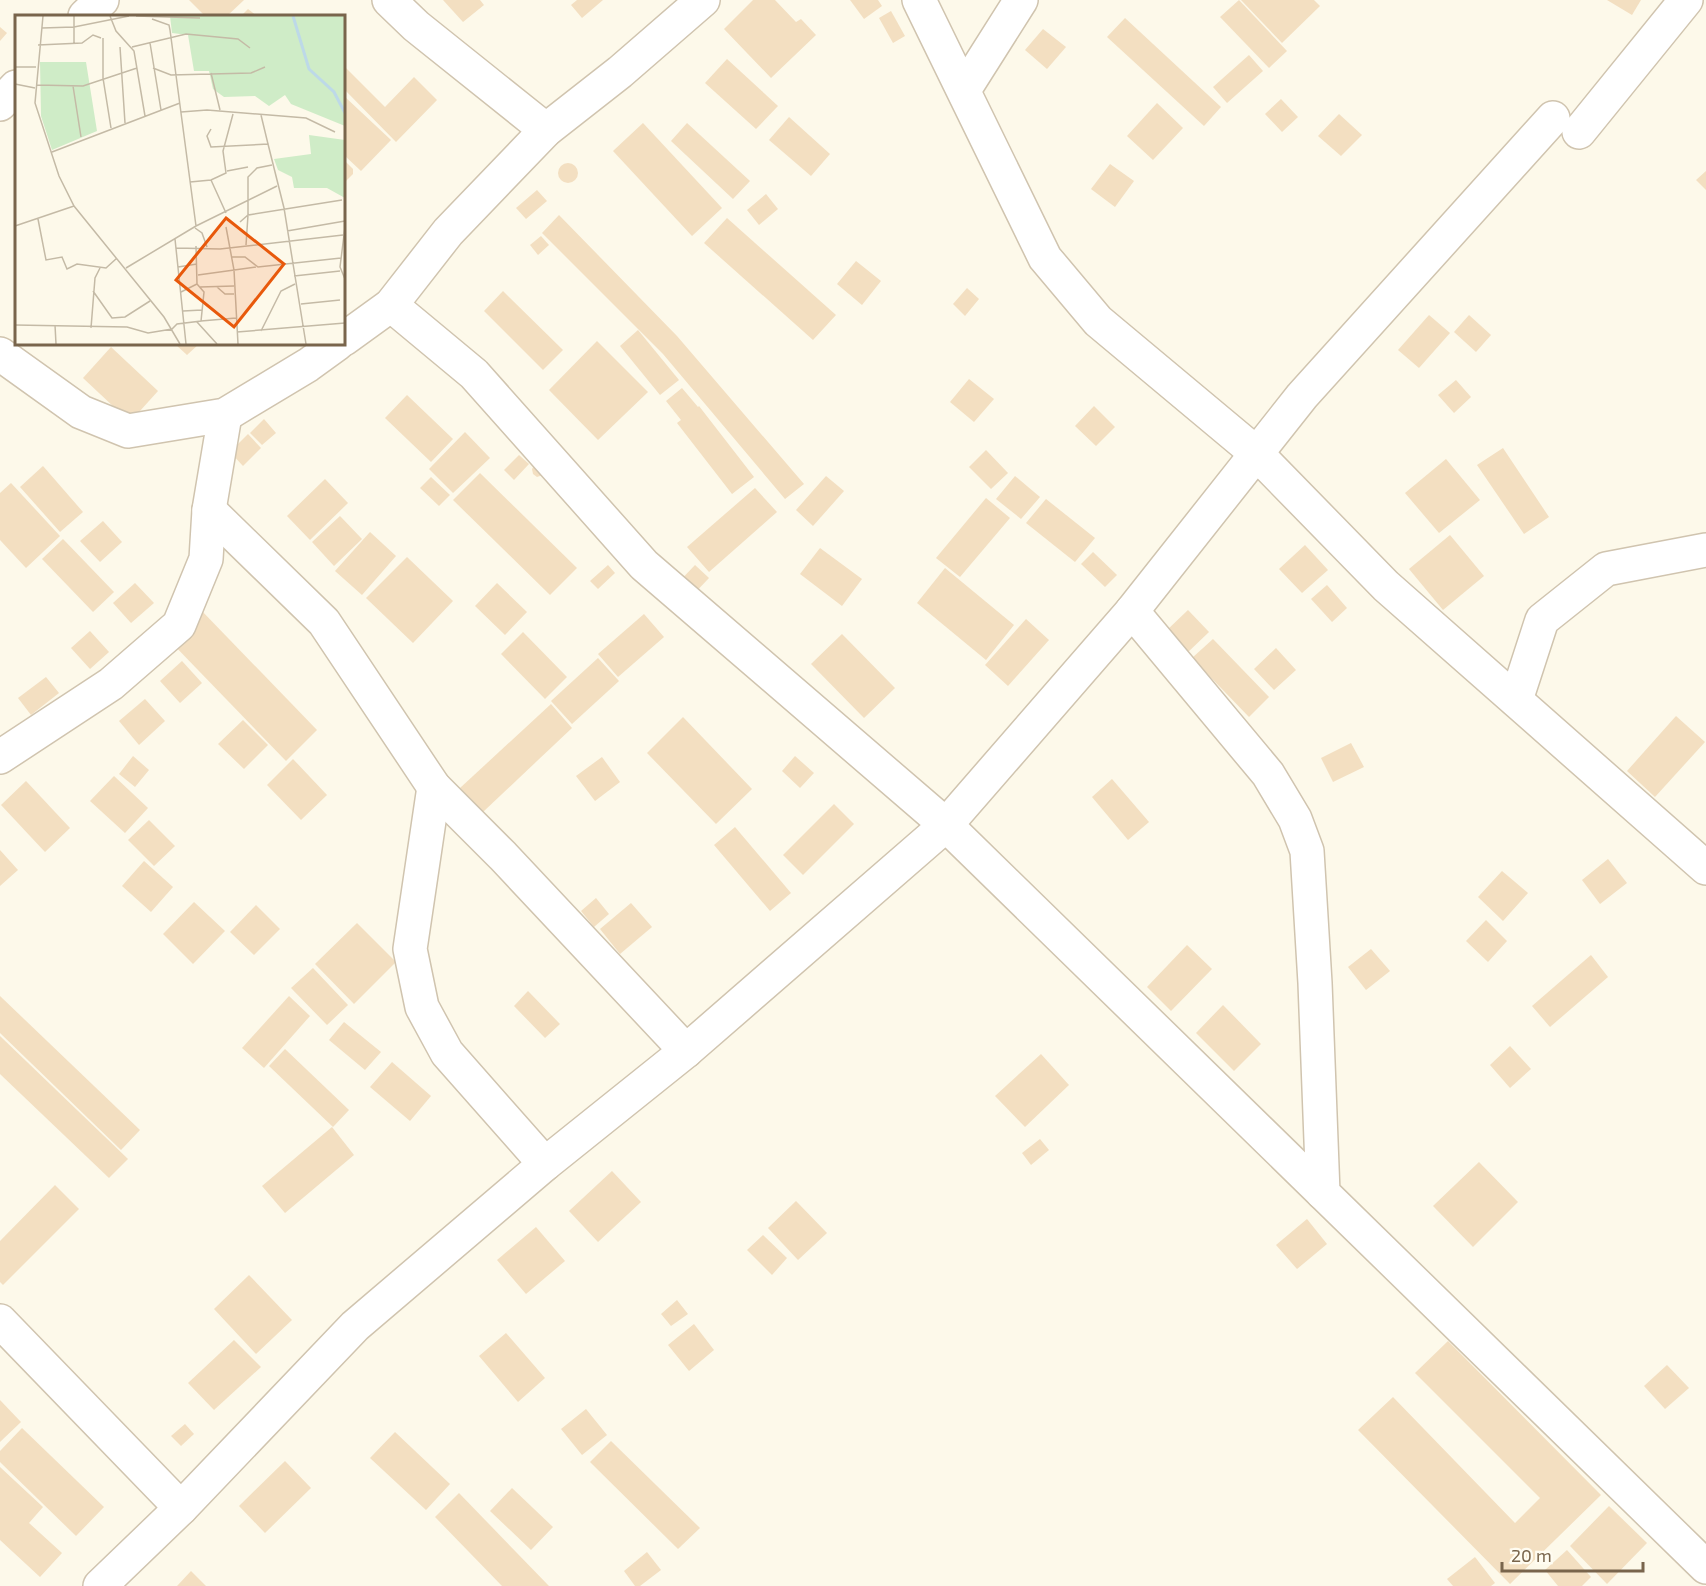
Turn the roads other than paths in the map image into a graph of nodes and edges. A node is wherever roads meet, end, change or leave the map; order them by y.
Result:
1 (102, 0) edge
2 (389, 0) edge
3 (703, 0) edge
4 (919, 0) edge
5 (1021, 0) edge
6 (1686, 0) edge
7 (86, 15) edge
8 (15, 88) edge
9 (964, 90) junction
10 (0, 104) edge
11 (546, 130) junction
12 (391, 305) junction
13 (345, 338) edge
14 (336, 345) edge
15 (0, 354) edge
16 (225, 415) junction
17 (1256, 453) junction
18 (209, 510) junction
19 (1706, 550) edge
20 (1132, 611) junction
21 (1516, 700) junction
22 (0, 757) edge
23 (434, 787) junction
24 (946, 825) junction
25 (1706, 868) edge
26 (686, 1051) junction
27 (545, 1164) junction
28 (1323, 1193) junction
29 (0, 1321) edge
30 (181, 1508) junction
31 (1706, 1567) edge
32 (100, 1586) edge

1 - 7 street
2 - 11 street
3 - 11 street
4 - 9 street
5 - 9 street
6 - 17 street
8 - 10 street
9 - 17 street
11 - 12 street
12 - 13 street
12 - 24 street
14 - 16 street
15 - 16 street
16 - 18 street
17 - 20 street
17 - 21 street
18 - 22 street
18 - 23 street
19 - 21 street
20 - 24 street
20 - 28 street
21 - 25 street
23 - 26 street
23 - 27 street
24 - 26 street
24 - 28 street
26 - 27 street
27 - 30 street
28 - 31 street
29 - 30 street
30 - 32 street

